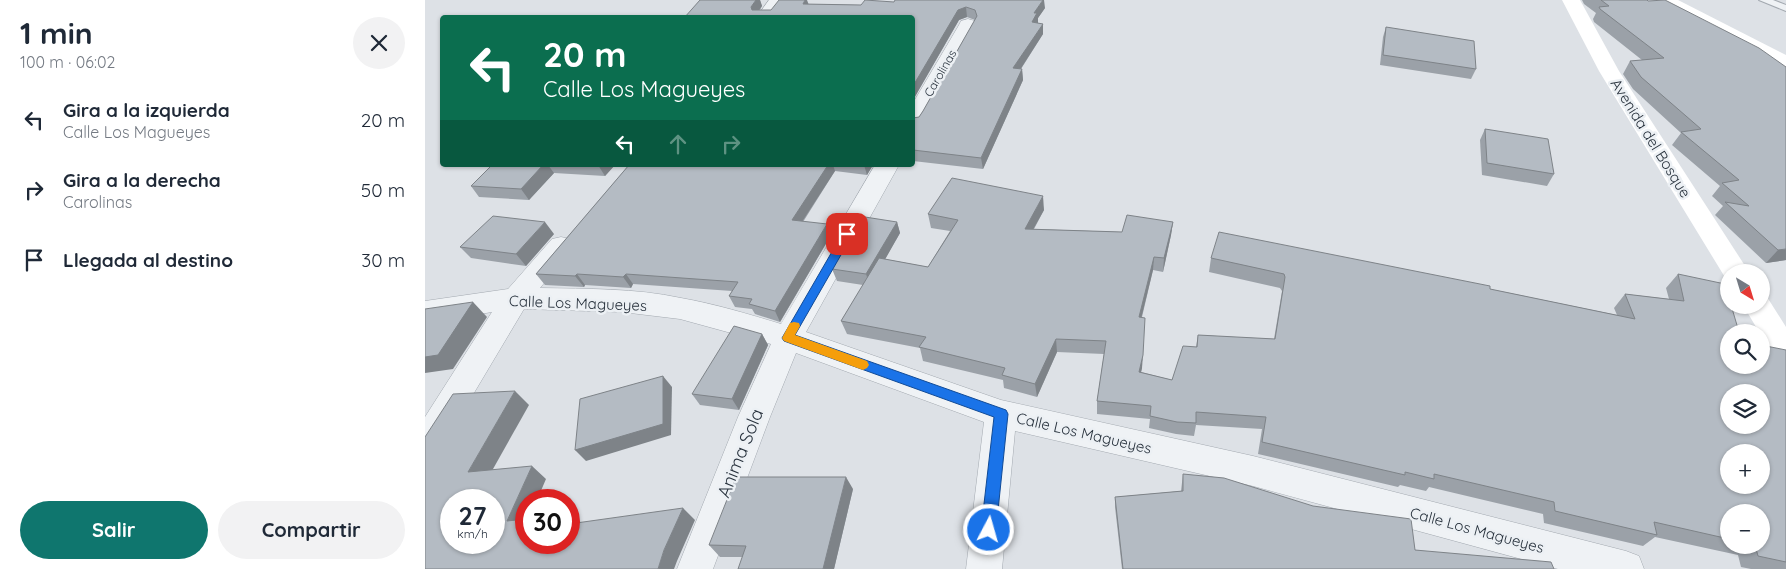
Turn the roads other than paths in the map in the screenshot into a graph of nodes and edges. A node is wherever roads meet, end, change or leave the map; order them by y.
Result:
1 (778, 0) edge
2 (1571, 0) edge
3 (1665, 0) edge
4 (1700, 0) edge
5 (1763, 0) edge
6 (1786, 8) edge
7 (767, 15) edge
8 (967, 24) dead end
9 (1786, 44) edge
10 (1786, 63) edge
11 (915, 116) edge
12 (886, 167) edge
13 (573, 232) edge
14 (1732, 264) edge
15 (516, 298) junction
16 (425, 312) edge
17 (1763, 314) edge
18 (788, 338) junction
19 (1786, 351) edge
20 (1001, 414) junction
21 (425, 445) edge
22 (695, 569) edge
23 (984, 569) edge
24 (1626, 569) edge

1 - 7 street
2 - 14 street, Avenida del Bosque
3 - 10 street
4 - 9 street
5 - 6 lane
8 - 11 street, Carolinas
12 - 18 street
13 - 15 street
15 - 16 street, Calle Los Magueyes
15 - 18 street, Calle Los Magueyes
15 - 21 street
17 - 19 street
18 - 20 street, Calle Los Magueyes
18 - 22 street, Anima Sola
20 - 23 street
20 - 24 street, Calle Los Magueyes

